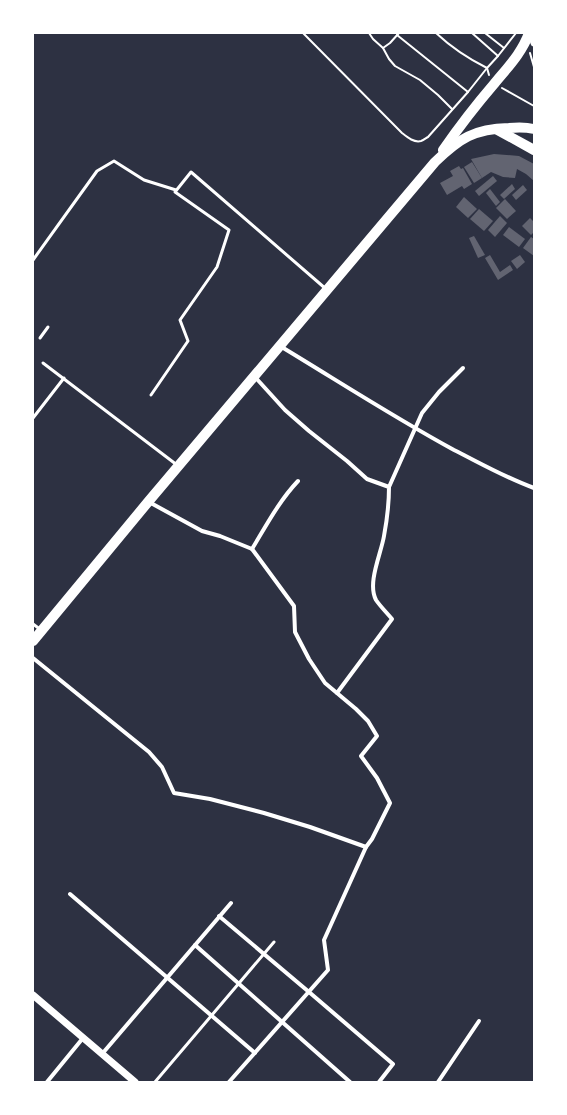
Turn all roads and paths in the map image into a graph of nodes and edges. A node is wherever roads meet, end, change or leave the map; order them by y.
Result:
1 (303, 33) edge
2 (368, 33) edge
3 (436, 33) edge
4 (472, 33) edge
5 (485, 33) edge
6 (516, 33) edge
7 (530, 33) edge
8 (398, 34) edge
9 (534, 44) edge
10 (383, 48) junction
11 (504, 48) junction
12 (498, 56) junction
13 (487, 68) junction
14 (495, 82) junction
15 (468, 92) junction
16 (534, 106) edge
17 (452, 110) junction
18 (496, 129) junction
19 (534, 129) edge
20 (534, 150) edge
21 (435, 162) junction
22 (176, 190) junction
23 (33, 260) edge
24 (328, 290) junction
25 (48, 327) dead end
26 (40, 338) dead end
27 (280, 346) junction
28 (43, 362) dead end
29 (463, 368) dead end
30 (255, 377) junction
31 (64, 378) junction
32 (151, 395) dead end
33 (33, 418) edge
34 (416, 429) junction
35 (179, 467) junction
36 (298, 481) dead end
37 (389, 487) junction
38 (534, 488) edge
39 (148, 502) junction
40 (252, 549) junction
41 (33, 624) edge
42 (42, 631) junction
43 (33, 641) edge
44 (33, 658) edge
45 (337, 693) junction
46 (366, 847) junction
47 (70, 894) dead end
48 (231, 903) dead end
49 (219, 916) junction
50 (274, 942) dead end
51 (194, 945) junction
52 (264, 954) junction
53 (167, 977) junction
54 (239, 984) junction
55 (309, 992) junction
56 (33, 995) edge
57 (212, 1015) junction
58 (282, 1021) junction
59 (479, 1021) dead end
60 (84, 1038) junction
61 (255, 1052) junction
62 (102, 1054) junction
63 (47, 1082) edge
64 (135, 1082) edge
65 (155, 1082) edge
66 (229, 1082) edge
67 (350, 1082) edge
68 (379, 1082) edge
69 (438, 1082) edge

1 - 17 path
2 - 10 path
3 - 13 path
4 - 12 path
5 - 11 path
6 - 11 path
7 - 9 street
7 - 14 main road
8 - 10 path
8 - 15 path
10 - 17 path
11 - 12 path
12 - 13 path
13 - 14 path
13 - 15 path
14 - 16 path
14 - 21 main road
15 - 17 path
18 - 19 main road
18 - 20 main road
18 - 21 main road
21 - 24 main road
22 - 23 lane
22 - 24 lane
22 - 32 lane
24 - 27 main road
25 - 26 lane
27 - 30 main road
27 - 34 street
28 - 31 lane
29 - 34 street
30 - 35 main road
30 - 37 street
31 - 33 lane
31 - 35 lane
34 - 37 street
34 - 38 street
35 - 39 main road
36 - 40 street
37 - 45 street
39 - 40 street
39 - 42 main road
40 - 45 street
41 - 42 lane
42 - 43 main road
44 - 46 street
45 - 46 street
46 - 55 street
47 - 53 street
48 - 49 street
49 - 51 street
49 - 52 street
50 - 52 lane
51 - 53 street
51 - 54 street
52 - 54 lane
52 - 55 street
53 - 57 street
53 - 62 street
54 - 57 lane
54 - 58 street
55 - 58 street
55 - 68 street
56 - 60 street
57 - 61 street
57 - 65 lane
58 - 61 street
58 - 67 street
59 - 69 street
60 - 62 street
60 - 63 street
61 - 66 street
62 - 64 street

